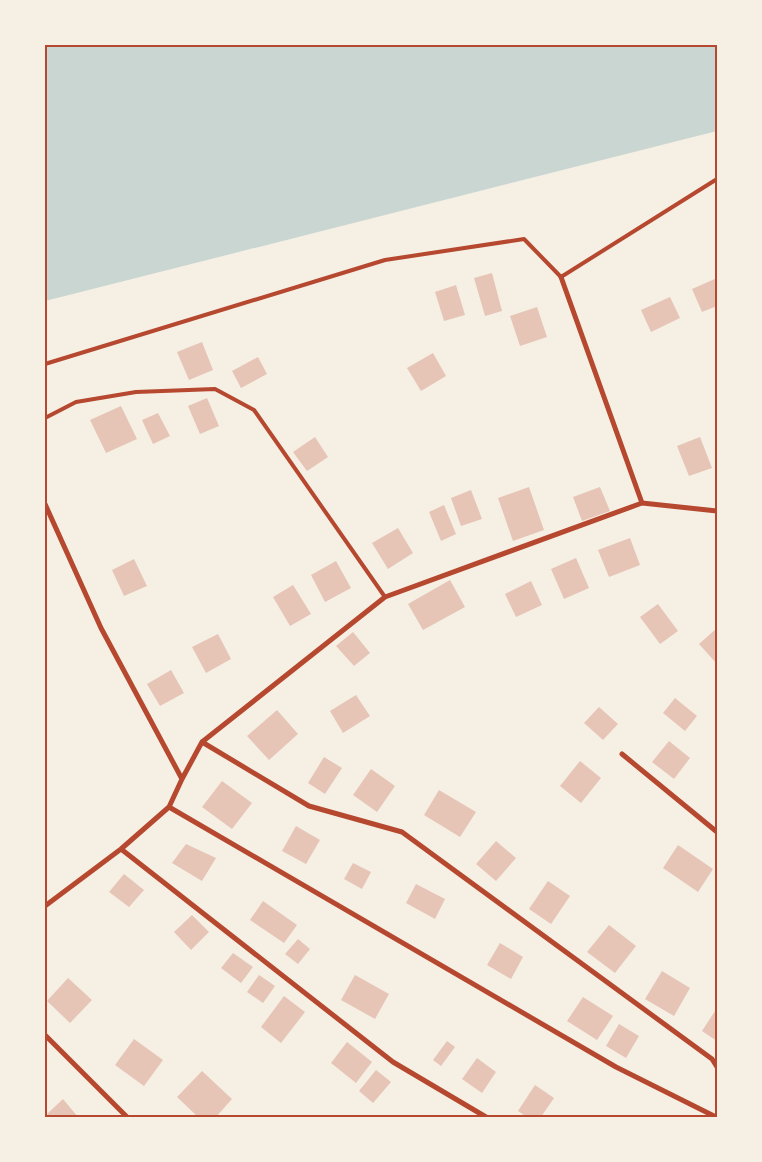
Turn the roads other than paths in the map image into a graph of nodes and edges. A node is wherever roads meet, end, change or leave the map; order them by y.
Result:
1 (717, 178) edge
2 (561, 277) junction
3 (45, 364) edge
4 (45, 418) edge
5 (642, 503) junction
6 (45, 504) edge
7 (717, 511) edge
8 (386, 597) junction
9 (202, 742) junction
10 (622, 754) dead end
11 (182, 779) junction
12 (169, 807) junction
13 (717, 832) edge
14 (121, 849) junction
15 (45, 906) edge
16 (45, 1035) edge
17 (717, 1067) edge
18 (127, 1117) edge
19 (486, 1117) edge
20 (716, 1117) edge

1 - 2 lane
2 - 3 lane
2 - 5 street
4 - 8 lane
5 - 7 street
5 - 8 street
6 - 11 street
8 - 9 street
9 - 11 street
9 - 17 street
10 - 13 street
11 - 12 street
12 - 14 street
12 - 20 street
14 - 15 street
14 - 19 street
16 - 18 street

